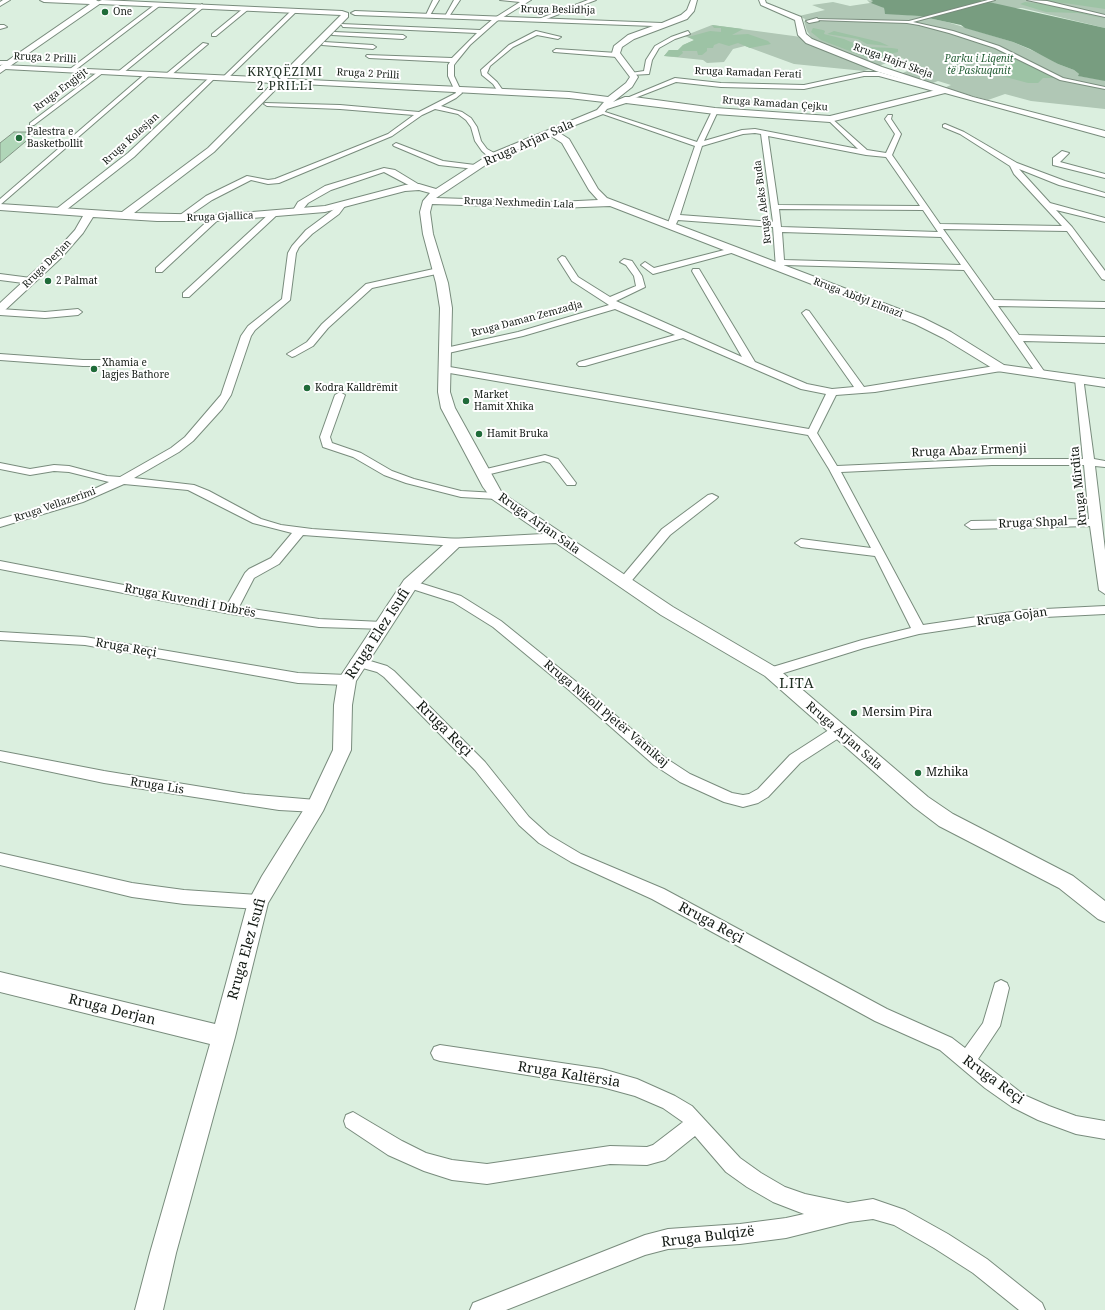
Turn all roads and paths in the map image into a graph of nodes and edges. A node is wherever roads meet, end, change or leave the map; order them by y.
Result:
1 (7, 0) edge
2 (44, 0) edge
3 (436, 0) edge
4 (456, 0) edge
5 (503, 0) edge
6 (527, 0) edge
7 (593, 0) edge
8 (694, 0) edge
9 (762, 0) edge
10 (993, 0) edge
11 (1029, 0) edge
12 (98, 2) edge
13 (1056, 3) junction
14 (0, 4) edge
15 (158, 4) junction
16 (202, 6) junction
17 (247, 8) junction
18 (295, 10) junction
19 (1105, 10) edge
20 (352, 11) junction
21 (427, 16) junction
22 (1105, 16) edge
23 (446, 17) junction
24 (497, 19) junction
25 (538, 20) junction
26 (817, 20) joint
27 (809, 21) dead end
28 (912, 21) junction
29 (664, 24) junction
30 (343, 25) junction
31 (482, 32) junction
32 (688, 33) dead end
33 (334, 34) junction
34 (214, 35) dead end
35 (403, 37) dead end
36 (558, 37) dead end
37 (205, 44) dead end
38 (324, 44) junction
39 (373, 47) dead end
40 (556, 51) dead end
41 (617, 55) junction
42 (369, 56) dead end
43 (454, 60) junction
44 (4, 66) edge
45 (72, 70) junction
46 (101, 72) junction
47 (121, 72) junction
48 (148, 74) junction
49 (633, 74) junction
50 (168, 75) junction
51 (213, 77) junction
52 (225, 78) junction
53 (284, 81) junction
54 (1105, 88) edge
55 (458, 90) junction
56 (943, 91) junction
57 (500, 92) junction
58 (610, 100) junction
59 (625, 100) junction
60 (267, 104) junction
61 (436, 107) junction
62 (602, 110) junction
63 (715, 111) junction
64 (420, 114) junction
65 (890, 116) dead end
66 (830, 119) junction
67 (32, 124) dead end
68 (945, 126) dead end
69 (551, 132) junction
70 (764, 133) junction
71 (1105, 134) edge
72 (396, 145) dead end
73 (699, 145) junction
74 (866, 153) junction
75 (1065, 153) dead end
76 (888, 155) junction
77 (493, 156) junction
78 (1014, 165) junction
79 (475, 167) junction
80 (1105, 176) edge
81 (419, 187) junction
82 (1105, 195) edge
83 (432, 196) junction
84 (0, 203) edge
85 (610, 203) junction
86 (1047, 205) junction
87 (341, 206) junction
88 (775, 206) junction
89 (0, 207) edge
90 (926, 208) junction
91 (58, 212) junction
92 (296, 212) junction
93 (89, 214) junction
94 (274, 214) junction
95 (128, 216) junction
96 (180, 218) junction
97 (216, 218) junction
98 (1105, 220) edge
99 (673, 222) junction
100 (938, 226) junction
101 (777, 227) junction
102 (1069, 229) junction
103 (944, 235) junction
104 (732, 250) junction
105 (562, 259) dead end
106 (624, 262) dead end
107 (645, 265) dead end
108 (780, 265) junction
109 (968, 268) junction
110 (159, 270) dead end
111 (438, 271) junction
112 (696, 271) dead end
113 (0, 277) edge
114 (1105, 277) edge
115 (31, 280) junction
116 (186, 295) dead end
117 (992, 303) junction
118 (613, 304) junction
119 (1105, 305) edge
120 (0, 309) edge
121 (0, 312) edge
122 (78, 312) dead end
123 (806, 313) dead end
124 (684, 335) junction
125 (1016, 338) junction
126 (1105, 340) edge
127 (444, 351) junction
128 (292, 354) dead end
129 (0, 357) edge
130 (115, 362) dead end
131 (582, 364) dead end
132 (751, 364) junction
133 (1001, 368) junction
134 (444, 369) junction
135 (1041, 374) junction
136 (1080, 379) junction
137 (1105, 382) edge
138 (861, 390) junction
139 (832, 392) junction
140 (340, 395) dead end
141 (812, 433) junction
142 (1089, 462) junction
143 (1105, 464) edge
144 (0, 466) edge
145 (834, 469) junction
146 (482, 473) junction
147 (121, 481) junction
148 (571, 483) dead end
149 (497, 496) junction
150 (712, 497) dead end
151 (1095, 522) junction
152 (0, 523) edge
153 (971, 525) dead end
154 (300, 531) junction
155 (1101, 537) edge
156 (557, 538) junction
157 (455, 542) junction
158 (801, 543) dead end
159 (879, 553) junction
160 (0, 565) edge
161 (624, 582) junction
162 (410, 584) junction
163 (1105, 590) edge
164 (232, 610) junction
165 (1105, 610) edge
166 (382, 626) junction
167 (919, 630) junction
168 (0, 636) edge
169 (357, 662) junction
170 (771, 672) junction
171 (347, 680) junction
172 (840, 730) junction
173 (0, 756) edge
174 (316, 806) junction
175 (0, 860) edge
176 (258, 902) junction
177 (1105, 913) edge
178 (0, 982) edge
179 (1001, 988) dead end
180 (224, 1037) junction
181 (440, 1053) dead end
182 (966, 1061) junction
183 (353, 1121) dead end
184 (697, 1124) junction
185 (1105, 1130) edge
186 (850, 1212) junction
187 (149, 1310) edge
188 (480, 1310) edge
189 (1035, 1310) edge

1 - 14 street
2 - 12 main road, Rruga Beslidhja
3 - 21 street
4 - 23 street
5 - 6 street
6 - 24 street
7 - 25 street
8 - 29 street
9 - 56 street, Rruga Hajri Skeja
10 - 28 street
11 - 13 street
12 - 15 street, Rruga Beslidhja
12 - 44 main road
13 - 19 street
13 - 22 street
15 - 16 street, Rruga Beslidhja
15 - 45 street
16 - 17 street, Rruga Beslidhja
16 - 47 street
17 - 18 street, Rruga Beslidhja
17 - 34 street
18 - 20 street, Rruga Beslidhja
18 - 52 street
20 - 21 street, Rruga Beslidhja
20 - 30 street
20 - 53 street
21 - 23 street, Rruga Beslidhja
23 - 24 street, Rruga Beslidhja
24 - 25 street, Rruga Beslidhja
24 - 31 street
25 - 29 street, Rruga Beslidhja
26 - 27 street
26 - 28 street
28 - 54 street
29 - 41 street
30 - 31 street
30 - 33 street
31 - 43 street
32 - 49 street
33 - 35 street
33 - 38 street
36 - 57 street
37 - 50 street
38 - 39 street
38 - 53 street
40 - 41 street
41 - 49 street
42 - 43 street
43 - 55 street
44 - 45 street, Rruga 2 Prilli
45 - 46 street, Rruga 2 Prilli
46 - 47 street, Rruga 2 Prilli
46 - 67 street, Rruga Engjëjt
47 - 48 street, Rruga 2 Prilli
48 - 50 street, Rruga 2 Prilli
48 - 84 street
49 - 58 street
50 - 51 street, Rruga 2 Prilli
51 - 52 street, Rruga 2 Prilli
51 - 91 street, Rruga Kolesjan
52 - 53 street, Rruga 2 Prilli
53 - 55 street, Rruga 2 Prilli
53 - 60 street
53 - 95 street
55 - 57 street, Rruga 2 Prilli
55 - 61 street
56 - 59 street, Rruga Ramadan Ferati
56 - 66 street, Rruga Ramadan Çejku
56 - 71 street, Rruga Hajri Skeja
57 - 58 street, Rruga 2 Prilli
58 - 62 street
59 - 62 street, Rruga Ramadan Ferati
59 - 63 street, Rruga Ramadan Çejku
60 - 64 street
60 - 95 street
61 - 64 street
61 - 77 street
62 - 69 street, Rruga Arjan Sala
62 - 73 street
63 - 66 street, Rruga Ramadan Çejku
63 - 73 street
64 - 96 street
65 - 76 street
66 - 74 street
68 - 78 street
69 - 77 street, Rruga Arjan Sala
69 - 85 street
70 - 73 street
70 - 74 street
70 - 88 street, Rruga Aleks Buda
72 - 79 street
73 - 99 street
74 - 76 street
75 - 80 street
76 - 90 street
77 - 79 street, Rruga Arjan Sala
78 - 82 street
78 - 86 street
79 - 83 street, Rruga Arjan Sala
81 - 83 street, Rruga Gjallica
81 - 87 street, Rruga Gjallica
81 - 92 street
83 - 85 street, Rruga Nexhmedin Lala
83 - 111 street, Rruga Arjan Sala
85 - 99 street, Rruga Abdyl Elmazi
86 - 98 street
86 - 102 street
87 - 92 street, Rruga Gjallica
87 - 147 street, Rruga Vellazerimi
88 - 90 street
88 - 101 street, Rruga Aleks Buda
89 - 91 street, Rruga Gjallica
90 - 100 street
91 - 93 street, Rruga Gjallica
92 - 94 street, Rruga Gjallica
93 - 95 street, Rruga Gjallica
93 - 115 street, Rruga Derjan
94 - 97 street, Rruga Gjallica
94 - 116 street
95 - 96 street, Rruga Gjallica
96 - 97 street, Rruga Gjallica
97 - 110 street
99 - 101 street
99 - 104 street, Rruga Abdyl Elmazi
100 - 102 street
100 - 103 street
101 - 103 street
101 - 108 street, Rruga Aleks Buda
102 - 114 street
103 - 109 street
104 - 107 street
104 - 108 street, Rruga Abdyl Elmazi
105 - 118 street
106 - 118 street, Rruga Daman Zemzadja
108 - 109 street
108 - 133 street, Rruga Abdyl Elmazi
109 - 117 street
111 - 127 street, Rruga Arjan Sala
111 - 128 street
112 - 132 street
113 - 115 street
115 - 120 street, Rruga Derjan
117 - 119 street
117 - 125 street
118 - 124 street
118 - 127 street, Rruga Daman Zemzadja
121 - 122 street
123 - 138 street
124 - 131 street
124 - 132 street
125 - 126 street
125 - 135 street
127 - 134 street, Rruga Arjan Sala
129 - 130 street
132 - 139 street
133 - 135 street, Rruga Abdyl Elmazi
133 - 138 street
134 - 141 street
134 - 146 street, Rruga Arjan Sala
135 - 136 street, Rruga Abdyl Elmazi
136 - 137 street, Rruga Abdyl Elmazi
136 - 142 street, Rruga Mirdita
138 - 139 street
139 - 141 street
140 - 149 street
141 - 145 street
142 - 143 street, Rruga Abaz Ermenji
142 - 145 street, Rruga Abaz Ermenji
142 - 151 street, Rruga Mirdita
144 - 147 street
145 - 159 street
146 - 148 street
146 - 149 street, Rruga Arjan Sala
147 - 152 street, Rruga Vellazerimi
147 - 154 street
149 - 156 street, Rruga Arjan Sala
150 - 161 street
151 - 153 street, Rruga Shpal
151 - 155 street, Rruga Mirdita
154 - 157 street
154 - 164 street
155 - 163 street, Rruga Mirdita
156 - 157 street
156 - 161 street, Rruga Arjan Sala
157 - 162 street, Rruga Elez Isufi
158 - 159 street
159 - 167 street
160 - 164 street, Rruga Kuvendi I Dibrës
161 - 170 street, Rruga Arjan Sala
162 - 166 street, Rruga Elez Isufi
162 - 172 street, Rruga Nikoll Pjetër Vatnikaj
164 - 166 street, Rruga Kuvendi I Dibrës
165 - 167 street, Rruga Gojan
166 - 169 street, Rruga Elez Isufi
167 - 170 street, Rruga Gojan
168 - 171 street, Rruga Reçi
169 - 171 street, Rruga Elez Isufi
169 - 182 street, Rruga Reçi
170 - 172 street, Rruga Arjan Sala
171 - 174 street, Rruga Elez Isufi
172 - 177 street, Rruga Arjan Sala
173 - 174 street, Rruga Lis
174 - 176 street, Rruga Elez Isufi
175 - 176 street
176 - 180 street, Rruga Elez Isufi
178 - 180 street, Rruga Derjan
179 - 182 street
180 - 187 street, Rruga Elez Isufi
181 - 184 street, Rruga Kaltërsia
182 - 185 street, Rruga Reçi
183 - 184 street
184 - 186 street, Rruga Kaltërsia
186 - 188 street, Rruga Bulqizë
186 - 189 street

